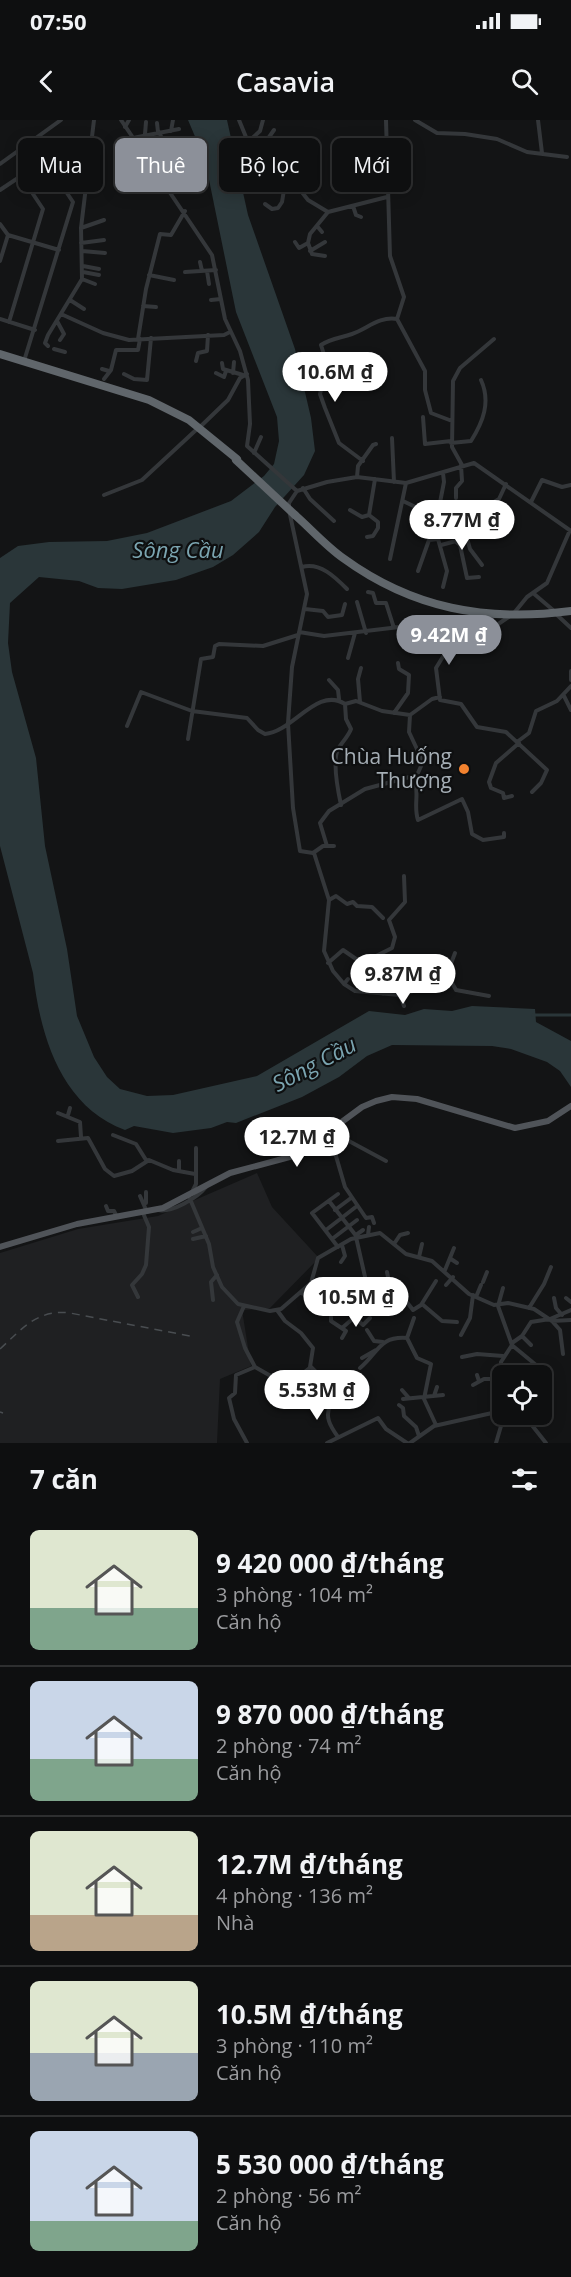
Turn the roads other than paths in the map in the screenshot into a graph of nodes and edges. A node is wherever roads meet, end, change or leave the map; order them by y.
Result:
1 (61, 120) edge
2 (94, 120) edge
3 (121, 120) edge
4 (129, 120) edge
5 (173, 120) edge
6 (239, 120) edge
7 (263, 120) edge
8 (386, 120) edge
9 (415, 120) edge
10 (538, 120) edge
11 (146, 122) dead end
12 (157, 123) dead end
13 (125, 127) junction
14 (179, 129) dead end
15 (274, 130) dead end
16 (171, 131) junction
17 (158, 132) junction
18 (145, 134) junction
19 (36, 138) edge
20 (133, 138) joint
21 (161, 138) edge
22 (246, 138) edge
23 (252, 138) edge
24 (268, 138) edge
25 (18, 151) edge
26 (542, 153) junction
27 (567, 157) dead end
28 (0, 164) edge
29 (18, 178) edge
30 (0, 190) edge
31 (32, 192) edge
32 (66, 192) edge
33 (171, 192) edge
34 (283, 192) edge
35 (302, 192) edge
36 (387, 197) junction
37 (265, 204) dead end
38 (353, 206) junction
39 (185, 212) junction
40 (328, 212) junction
41 (361, 217) dead end
42 (104, 220) dead end
43 (0, 224) edge
44 (316, 226) junction
45 (81, 228) junction
46 (322, 232) dead end
47 (8, 234) junction
48 (104, 240) dead end
49 (33, 242) junction
50 (295, 242) dead end
51 (325, 242) dead end
52 (81, 243) junction
53 (308, 243) junction
54 (59, 250) junction
55 (82, 251) junction
56 (310, 251) junction
57 (105, 253) dead end
58 (325, 256) dead end
59 (0, 261) edge
60 (200, 262) dead end
61 (83, 269) junction
62 (99, 269) dead end
63 (216, 270) junction
64 (204, 271) junction
65 (185, 272) dead end
66 (99, 275) dead end
67 (149, 275) junction
68 (82, 279) junction
69 (174, 280) dead end
70 (95, 284) dead end
71 (209, 284) dead end
72 (221, 299) junction
73 (70, 300) junction
74 (211, 300) dead end
75 (142, 306) junction
76 (156, 307) dead end
77 (84, 309) dead end
78 (61, 314) junction
79 (0, 319) edge
80 (397, 319) junction
81 (57, 321) junction
82 (9, 322) junction
83 (34, 330) junction
84 (230, 333) junction
85 (208, 335) junction
86 (151, 338) junction
87 (139, 339) junction
88 (495, 339) dead end
89 (60, 340) dead end
90 (48, 346) dead end
91 (54, 349) dead end
92 (65, 352) dead end
93 (0, 355) edge
94 (196, 360) dead end
95 (234, 362) dead end
96 (23, 363) junction
97 (222, 363) dead end
98 (102, 369) dead end
99 (109, 371) junction
100 (226, 371) junction
101 (216, 373) dead end
102 (233, 373) junction
103 (124, 374) dead end
104 (245, 374) junction
105 (104, 379) dead end
106 (481, 380) dead end
107 (423, 417) dead end
108 (452, 421) junction
109 (201, 426) dead end
110 (196, 430) dead end
111 (261, 437) dead end
112 (392, 438) dead end
113 (451, 442) junction
114 (376, 444) dead end
115 (254, 453) junction
116 (363, 461) junction
117 (461, 465) junction
118 (443, 473) junction
119 (357, 477) junction
120 (375, 479) junction
121 (394, 482) junction
122 (406, 483) junction
123 (506, 484) junction
124 (571, 485) edge
125 (303, 488) junction
126 (296, 491) junction
127 (104, 495) dead end
128 (456, 498) dead end
129 (403, 501) junction
130 (531, 502) junction
131 (350, 510) dead end
132 (437, 514) junction
133 (369, 515) junction
134 (334, 521) dead end
135 (571, 530) edge
136 (367, 537) dead end
137 (467, 538) junction
138 (438, 539) junction
139 (456, 542) junction
140 (441, 545) junction
141 (390, 559) dead end
142 (482, 565) dead end
143 (302, 567) junction
144 (418, 571) dead end
145 (479, 578) dead end
146 (443, 587) dead end
147 (347, 589) dead end
148 (368, 592) dead end
149 (533, 593) junction
150 (357, 602) dead end
151 (345, 604) dead end
152 (305, 609) junction
153 (571, 609) edge
154 (554, 611) junction
155 (512, 615) junction
156 (394, 628) junction
157 (571, 628) edge
158 (298, 633) junction
159 (355, 633) junction
160 (366, 633) junction
161 (449, 636) junction
162 (348, 658) dead end
163 (398, 663) dead end
164 (361, 668) dead end
165 (571, 671) edge
166 (329, 680) dead end
167 (571, 680) edge
168 (571, 686) edge
169 (564, 696) junction
170 (440, 697) junction
171 (339, 699) junction
172 (360, 702) junction
173 (345, 704) junction
174 (571, 710) edge
175 (192, 711) junction
176 (394, 713) junction
177 (410, 715) junction
178 (288, 723) junction
179 (127, 726) dead end
180 (188, 739) dead end
181 (518, 743) junction
182 (414, 777) junction
183 (532, 792) dead end
184 (512, 796) dead end
185 (341, 805) junction
186 (504, 833) dead end
187 (327, 846) junction
188 (334, 846) dead end
189 (314, 853) junction
190 (404, 876) dead end
191 (329, 900) junction
192 (383, 918) dead end
193 (455, 953) dead end
194 (373, 957) junction
195 (328, 963) junction
196 (395, 970) dead end
197 (447, 974) junction
198 (348, 979) dead end
199 (344, 984) junction
200 (385, 988) junction
201 (382, 994) junction
202 (400, 995) junction
203 (489, 996) dead end
204 (404, 1006) dead end
205 (571, 1106) edge
206 (70, 1108) dead end
207 (58, 1113) dead end
208 (68, 1115) junction
209 (344, 1120) junction
210 (113, 1135) dead end
211 (81, 1137) junction
212 (58, 1141) dead end
213 (331, 1141) junction
214 (196, 1148) dead end
215 (146, 1160) junction
216 (179, 1161) dead end
217 (386, 1161) dead end
218 (179, 1171) junction
219 (195, 1174) junction
220 (146, 1192) dead end
221 (338, 1194) dead end
222 (140, 1196) dead end
223 (190, 1197) junction
224 (351, 1198) junction
225 (329, 1201) junction
226 (146, 1204) junction
227 (106, 1206) dead end
228 (357, 1206) junction
229 (335, 1210) junction
230 (145, 1213) junction
231 (117, 1218) junction
232 (342, 1218) junction
233 (357, 1220) dead end
234 (375, 1223) dead end
235 (348, 1226) junction
236 (369, 1227) dead end
237 (202, 1228) junction
238 (326, 1230) junction
239 (363, 1230) dead end
240 (194, 1232) dead end
241 (408, 1233) dead end
242 (368, 1235) junction
243 (206, 1236) junction
244 (356, 1236) junction
245 (194, 1239) dead end
246 (332, 1239) junction
247 (394, 1244) junction
248 (422, 1244) dead end
249 (340, 1246) junction
250 (0, 1247) edge
251 (454, 1248) dead end
252 (418, 1257) junction
253 (451, 1258) junction
254 (341, 1262) dead end
255 (457, 1263) dead end
256 (551, 1267) dead end
257 (445, 1270) junction
258 (387, 1272) dead end
259 (487, 1272) dead end
260 (217, 1275) junction
261 (453, 1277) junction
262 (436, 1281) dead end
263 (446, 1285) dead end
264 (349, 1287) dead end
265 (503, 1288) dead end
266 (368, 1290) junction
267 (375, 1291) junction
268 (300, 1293) junction
269 (474, 1296) junction
270 (138, 1297) dead end
271 (566, 1298) dead end
272 (320, 1299) dead end
273 (554, 1299) dead end
274 (213, 1300) dead end
275 (571, 1302) edge
276 (360, 1303) junction
277 (422, 1304) junction
278 (244, 1306) junction
279 (498, 1306) junction
280 (529, 1308) junction
281 (277, 1310) junction
282 (367, 1310) dead end
283 (571, 1310) edge
284 (281, 1314) junction
285 (562, 1315) junction
286 (289, 1317) dead end
287 (331, 1317) dead end
288 (354, 1317) junction
289 (370, 1318) dead end
290 (414, 1318) dead end
291 (551, 1320) junction
292 (571, 1320) edge
293 (457, 1322) dead end
294 (342, 1328) junction
295 (367, 1330) dead end
296 (461, 1335) dead end
297 (522, 1336) junction
298 (342, 1338) dead end
299 (407, 1338) junction
300 (384, 1342) junction
301 (512, 1344) junction
302 (531, 1345) dead end
303 (376, 1350) junction
304 (563, 1354) dead end
305 (503, 1356) junction
306 (462, 1357) dead end
307 (362, 1358) dead end
308 (502, 1365) edge
309 (535, 1365) edge
310 (255, 1367) junction
311 (310, 1367) junction
312 (360, 1368) dead end
313 (477, 1375) dead end
314 (492, 1379) edge
315 (479, 1381) junction
316 (473, 1384) dead end
317 (437, 1386) dead end
318 (402, 1390) dead end
319 (443, 1395) dead end
320 (434, 1396) junction
321 (425, 1397) junction
322 (409, 1398) junction
323 (403, 1399) dead end
324 (399, 1405) dead end
325 (492, 1413) edge
326 (436, 1425) junction
327 (499, 1425) edge
328 (532, 1425) edge
329 (419, 1436) junction
330 (338, 1437) junction
331 (247, 1443) edge
332 (327, 1443) edge
333 (409, 1443) edge
334 (496, 1443) edge
335 (546, 1443) edge

1 - 19 street
2 - 45 street
3 - 13 street
4 - 13 street
5 - 16 street
6 - 22 street
7 - 23 street
8 - 36 street
9 - 26 street
10 - 26 street
11 - 18 street
12 - 17 street
13 - 20 street
14 - 16 street
15 - 24 street
16 - 17 street
17 - 18 street
17 - 21 street
18 - 20 street
25 - 28 street
26 - 27 street
29 - 30 street
31 - 49 street
32 - 54 street
33 - 39 street
34 - 37 street
35 - 40 street
36 - 38 street
36 - 80 street
38 - 40 street
38 - 41 street
39 - 63 street
39 - 67 street
40 - 44 street
42 - 45 street
43 - 47 street
44 - 46 street
44 - 53 street
45 - 52 street
47 - 49 street
47 - 59 street
48 - 52 street
49 - 54 street
49 - 82 street
50 - 53 street
51 - 56 street
52 - 55 street
53 - 56 street
54 - 83 street
55 - 57 street
55 - 61 street
56 - 58 street
60 - 64 street
61 - 62 street
61 - 66 street
61 - 68 street
63 - 64 street
63 - 72 street
64 - 65 street
64 - 71 street
67 - 69 street
67 - 75 street
68 - 70 street
68 - 73 street
72 - 74 street
72 - 84 street
73 - 77 street
73 - 78 street
75 - 76 street
75 - 87 street
78 - 81 street
78 - 87 street
79 - 82 street
80 - 108 street
80 - 116 street
81 - 89 street
81 - 90 street
82 - 83 street
83 - 96 street
84 - 85 street
84 - 104 street
85 - 86 street
85 - 94 street
86 - 87 street
86 - 103 street
87 - 99 street
88 - 108 street
91 - 92 street
93 - 96 highway
95 - 102 street
96 - 155 highway, bridge
97 - 100 street
98 - 99 street
99 - 105 street
100 - 101 street
100 - 102 street
102 - 104 street
104 - 109 street
104 - 115 street
106 - 113 street
107 - 113 street
108 - 113 street
110 - 127 street
111 - 115 street
112 - 121 street
113 - 117 street
114 - 116 street
115 - 126 street
116 - 119 street
117 - 118 street
117 - 123 street
117 - 128 street
118 - 122 street
118 - 132 street
119 - 120 street
119 - 125 street
120 - 121 street
120 - 133 street
121 - 122 street
122 - 129 street
123 - 130 street
123 - 137 street
124 - 130 street
125 - 126 street
125 - 134 street
126 - 143 street
129 - 132 street
129 - 141 street
130 - 135 street
131 - 133 street
132 - 138 street
133 - 136 street
135 - 149 street
137 - 139 street
137 - 142 street
138 - 140 street
138 - 144 street
139 - 140 street
139 - 145 street
140 - 146 street
143 - 147 street
143 - 152 street
148 - 156 street
149 - 154 street
149 - 155 street
150 - 160 street
151 - 152 street
152 - 158 street
153 - 154 highway
154 - 155 highway
154 - 157 street
155 - 161 street
156 - 160 street
156 - 161 street
158 - 159 street
158 - 175 street
158 - 178 street
159 - 160 street
159 - 162 street
161 - 170 street
163 - 176 street
164 - 172 street
165 - 167 street
166 - 171 street
168 - 169 street
169 - 174 street
169 - 181 street
170 - 177 street
170 - 181 street
171 - 173 street
171 - 178 street
172 - 173 street
172 - 176 street
173 - 185 street
175 - 178 street
175 - 179 street
175 - 180 street
176 - 177 street
177 - 182 street
178 - 189 street
181 - 183 street
181 - 184 street
182 - 185 street
182 - 186 street
185 - 187 street
187 - 188 street
187 - 189 street
189 - 191 street
190 - 194 street
191 - 192 street
191 - 195 street
193 - 197 street
194 - 195 street
194 - 200 street
195 - 199 street
196 - 200 street
197 - 202 street
197 - 203 street
198 - 199 street
199 - 201 street
200 - 201 street
201 - 202 street
202 - 204 street
205 - 209 main road
206 - 208 street
207 - 208 street
208 - 211 street
209 - 213 street
209 - 223 main road
210 - 215 street
211 - 212 street
211 - 215 street
213 - 217 street
213 - 224 street
214 - 219 street
215 - 218 street
216 - 218 street
218 - 219 street
219 - 223 street
220 - 226 street
221 - 225 street
222 - 226 street
223 - 230 main road
223 - 237 street
224 - 228 street
224 - 229 street
225 - 229 street
225 - 238 street
226 - 230 street
227 - 231 street
228 - 232 street
228 - 234 street
229 - 232 street
230 - 231 main road
230 - 270 street
231 - 250 main road
232 - 235 street
232 - 238 street
233 - 235 street
235 - 244 street
235 - 246 street
236 - 242 street
237 - 240 street
237 - 243 street
238 - 246 street
239 - 244 street
241 - 247 street
242 - 244 street
242 - 247 street
243 - 245 street
243 - 260 street
244 - 249 street
244 - 266 street
246 - 249 street
247 - 252 street
248 - 252 street
249 - 254 street
249 - 268 street
251 - 253 street
252 - 257 street
253 - 255 street
253 - 257 street
256 - 280 street
257 - 261 street
258 - 267 street
259 - 269 street
260 - 274 street
260 - 278 street
261 - 263 street
261 - 269 street
262 - 277 street
264 - 276 street
265 - 279 street
266 - 267 street
266 - 276 street
267 - 277 street
268 - 272 street
268 - 281 street
269 - 279 street
269 - 296 street
271 - 275 street
273 - 285 street
276 - 282 street
276 - 288 street
277 - 293 street
278 - 281 street
278 - 310 street
279 - 280 street
279 - 301 street
280 - 291 street
281 - 284 street
283 - 285 street
284 - 286 street
284 - 311 street
285 - 291 street
287 - 294 street
288 - 289 street
288 - 294 street
290 - 299 street
291 - 292 street
291 - 297 street
291 - 304 street
294 - 298 street
295 - 300 street
297 - 301 street
297 - 302 street
299 - 300 street
299 - 321 street
300 - 303 street
301 - 305 street
301 - 309 street
303 - 307 street
303 - 312 street
305 - 306 street
305 - 308 street
310 - 311 street
310 - 331 street
311 - 330 street
313 - 315 street
314 - 315 street
315 - 316 street
317 - 320 street
318 - 322 street
319 - 320 street
320 - 321 street
321 - 322 street
321 - 326 street
322 - 323 street
324 - 329 street
325 - 326 street
326 - 329 street
327 - 334 street
328 - 335 street
329 - 333 street
330 - 332 street
330 - 333 street

